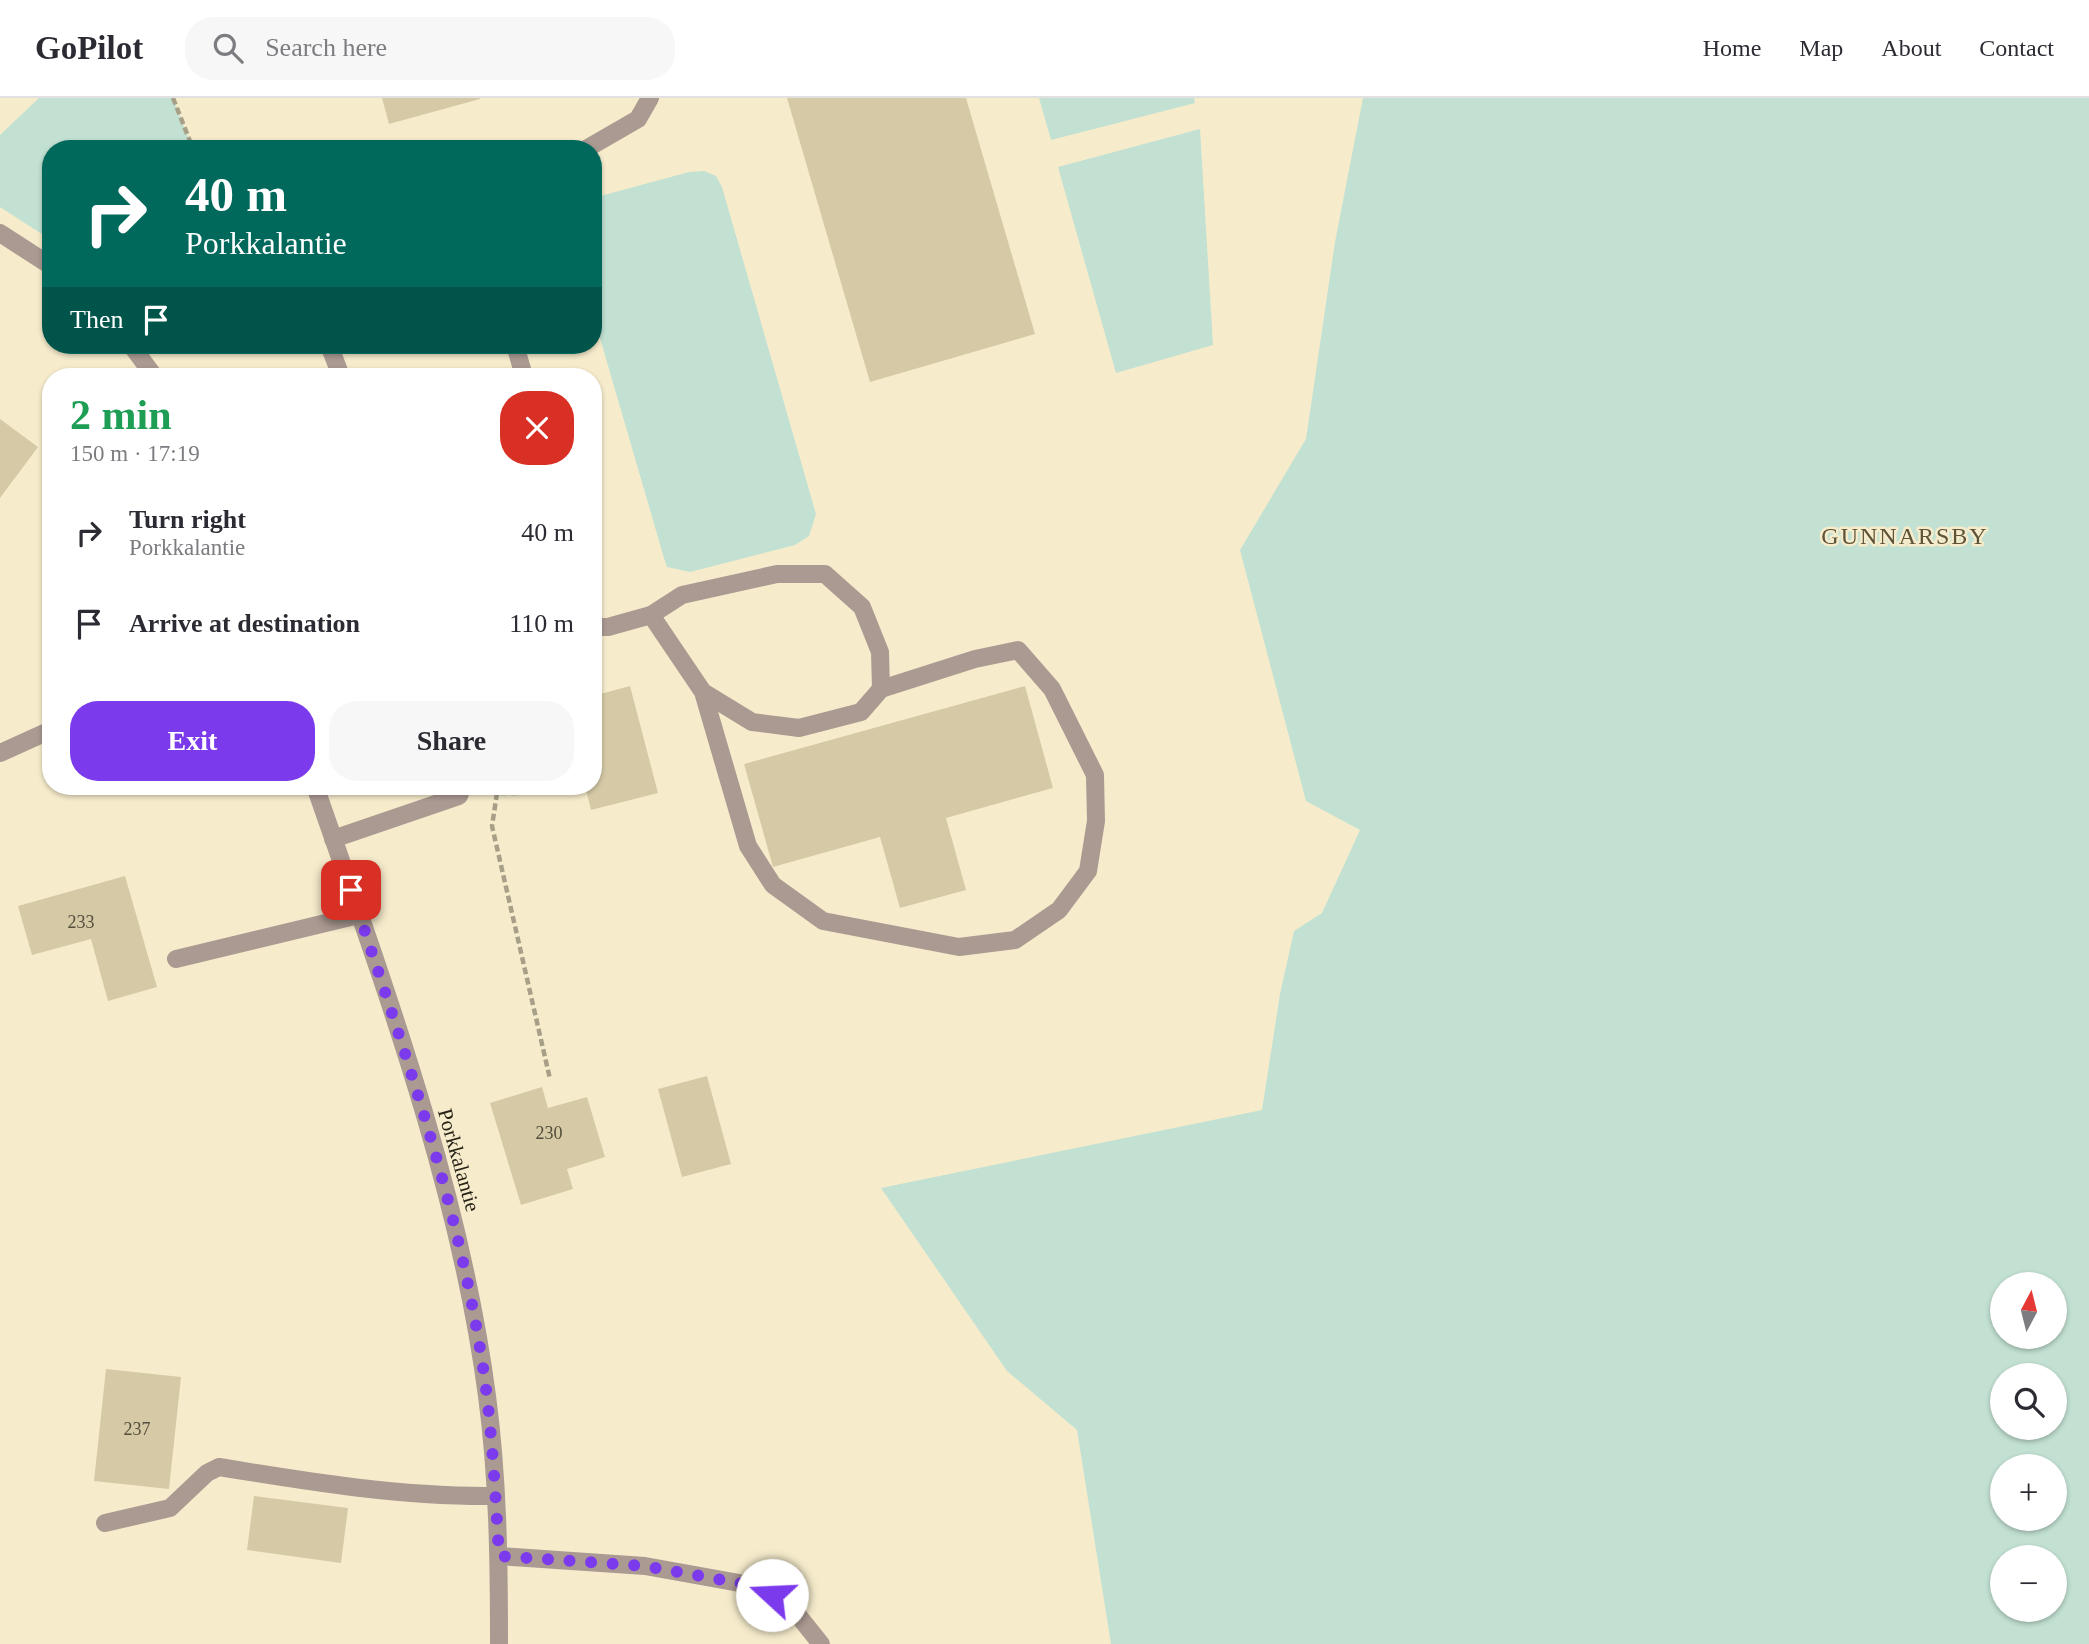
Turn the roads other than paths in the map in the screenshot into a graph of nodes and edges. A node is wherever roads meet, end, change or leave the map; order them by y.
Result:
1 (650, 98) edge
2 (602, 140) edge
3 (0, 233) edge
4 (42, 261) edge
5 (651, 615) junction
6 (602, 627) edge
7 (881, 689) junction
8 (703, 692) junction
9 (42, 734) edge
10 (0, 753) edge
11 (318, 795) edge
12 (459, 795) edge
13 (334, 839) junction
14 (359, 915) junction
15 (176, 959) dead end
16 (495, 1496) junction
17 (105, 1523) dead end
18 (499, 1556) junction
19 (499, 1644) edge
20 (821, 1644) edge

1 - 2 street
3 - 4 street
5 - 6 street
5 - 7 street
5 - 8 street
7 - 8 street
7 - 8 street
9 - 10 street
11 - 13 street, Porkkalantie
12 - 13 street
13 - 14 street, Porkkalantie
14 - 15 street
14 - 16 street, Porkkalantie
16 - 17 street
16 - 18 street, Porkkalantie
18 - 19 street, Porkkalantie
18 - 20 street

